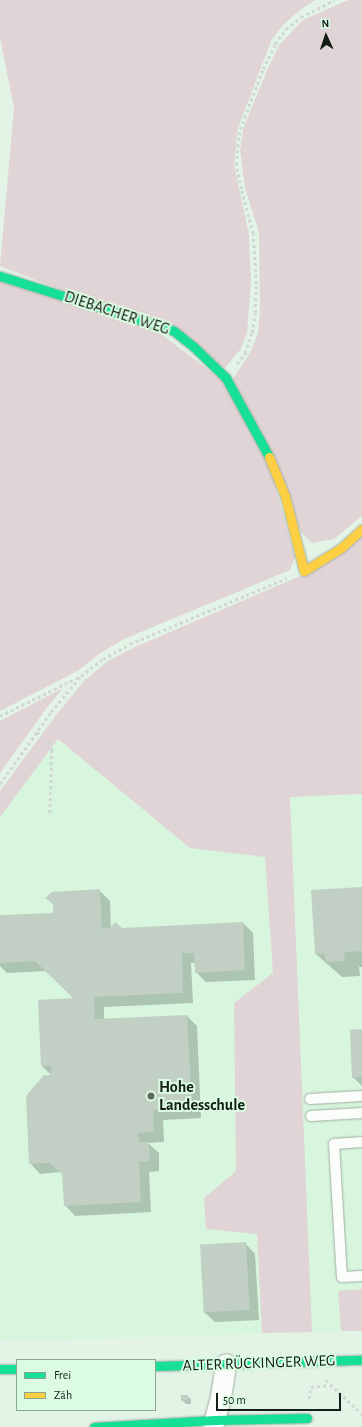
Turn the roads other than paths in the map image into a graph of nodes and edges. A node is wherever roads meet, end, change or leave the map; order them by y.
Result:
1 (0, 276) edge
2 (362, 529) edge
3 (362, 1096) edge
4 (310, 1099) dead end
5 (362, 1113) edge
6 (311, 1116) dead end
7 (362, 1142) edge
8 (362, 1276) edge
9 (362, 1360) edge
10 (226, 1364) junction
11 (156, 1366) edge
12 (0, 1369) edge
13 (16, 1369) edge
14 (307, 1418) dead end
15 (214, 1424) edge
16 (94, 1427) edge

1 - 2 street, DIEBACHER WEG
3 - 4 lane
5 - 6 lane
7 - 8 lane
9 - 10 street, ALTER RÜCKINGER WEG
10 - 11 street, ALTER RÜCKINGER WEG
10 - 15 street
12 - 13 street
14 - 15 street
15 - 16 street

